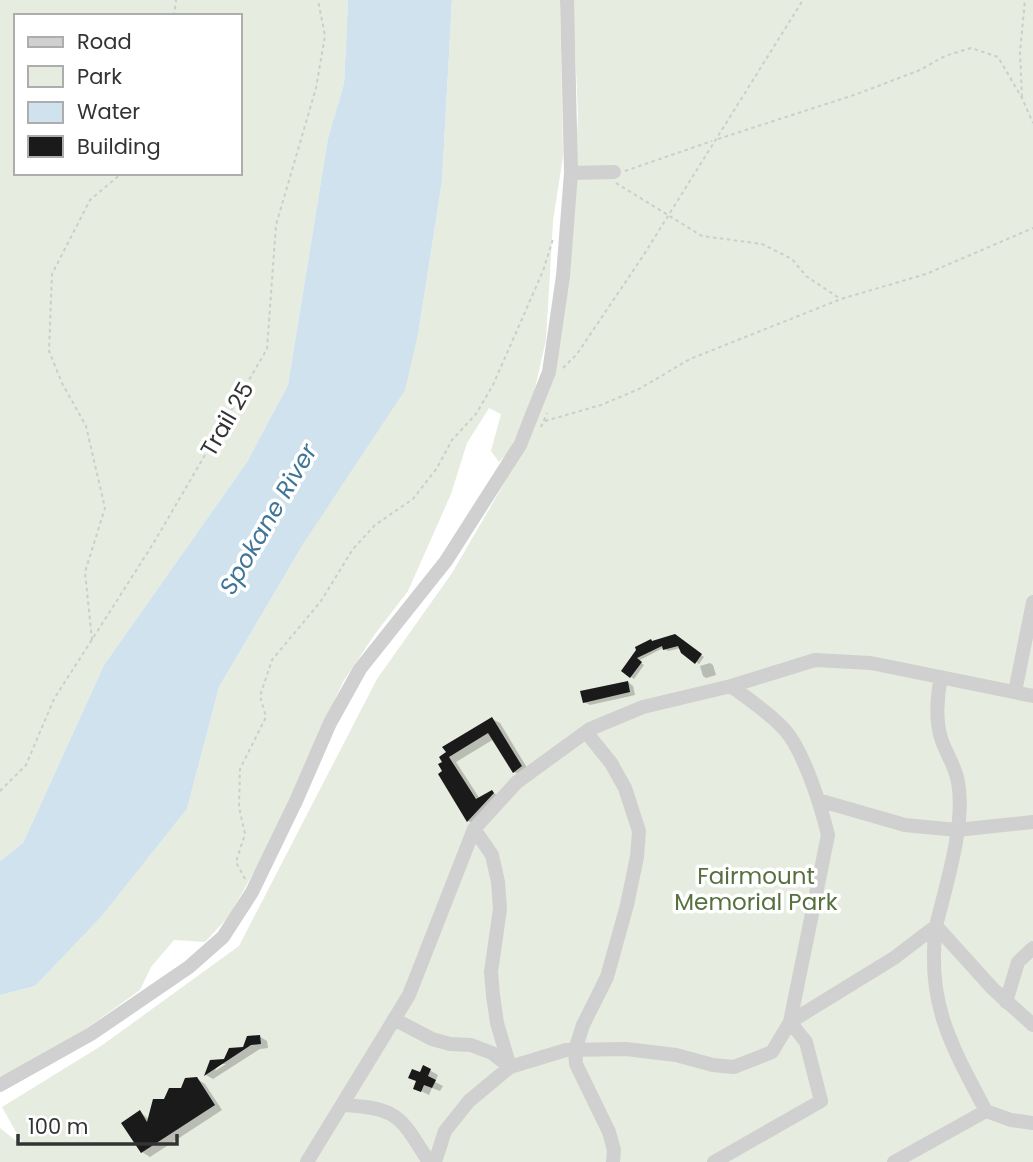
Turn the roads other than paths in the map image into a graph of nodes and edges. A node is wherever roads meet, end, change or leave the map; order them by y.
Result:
1 (567, 0) edge
2 (610, 172) road end
3 (572, 173) junction
4 (1033, 602) edge
5 (941, 677) junction
6 (731, 686) junction
7 (1015, 692) junction
8 (1033, 696) edge
9 (586, 732) junction
10 (818, 800) junction
11 (1033, 822) edge
12 (474, 829) junction
13 (957, 830) junction
14 (936, 926) junction
15 (1033, 948) edge
16 (1006, 1002) junction
17 (394, 1018) junction
18 (790, 1022) junction
19 (1033, 1025) edge
20 (575, 1050) junction
21 (510, 1067) junction
22 (0, 1085) edge
23 (342, 1105) junction
24 (986, 1111) junction
25 (1033, 1123) edge
26 (307, 1162) edge
27 (429, 1162) edge
28 (435, 1162) edge
29 (613, 1162) edge
30 (714, 1162) edge
31 (894, 1162) edge

1 - 3 street
2 - 3 street
3 - 22 street
4 - 7 street
5 - 6 street
5 - 7 street
5 - 13 street
6 - 9 street
6 - 10 street
7 - 8 street
9 - 12 street
9 - 20 street
10 - 13 street
10 - 18 street
11 - 13 street
12 - 17 street
12 - 21 street
13 - 14 street
14 - 16 street
14 - 18 street
14 - 24 street
15 - 16 street
16 - 19 street
17 - 21 street
17 - 23 street
18 - 20 street
18 - 30 street
20 - 21 street
20 - 29 street
21 - 28 street
23 - 26 street
23 - 27 street
24 - 25 street
24 - 31 street

